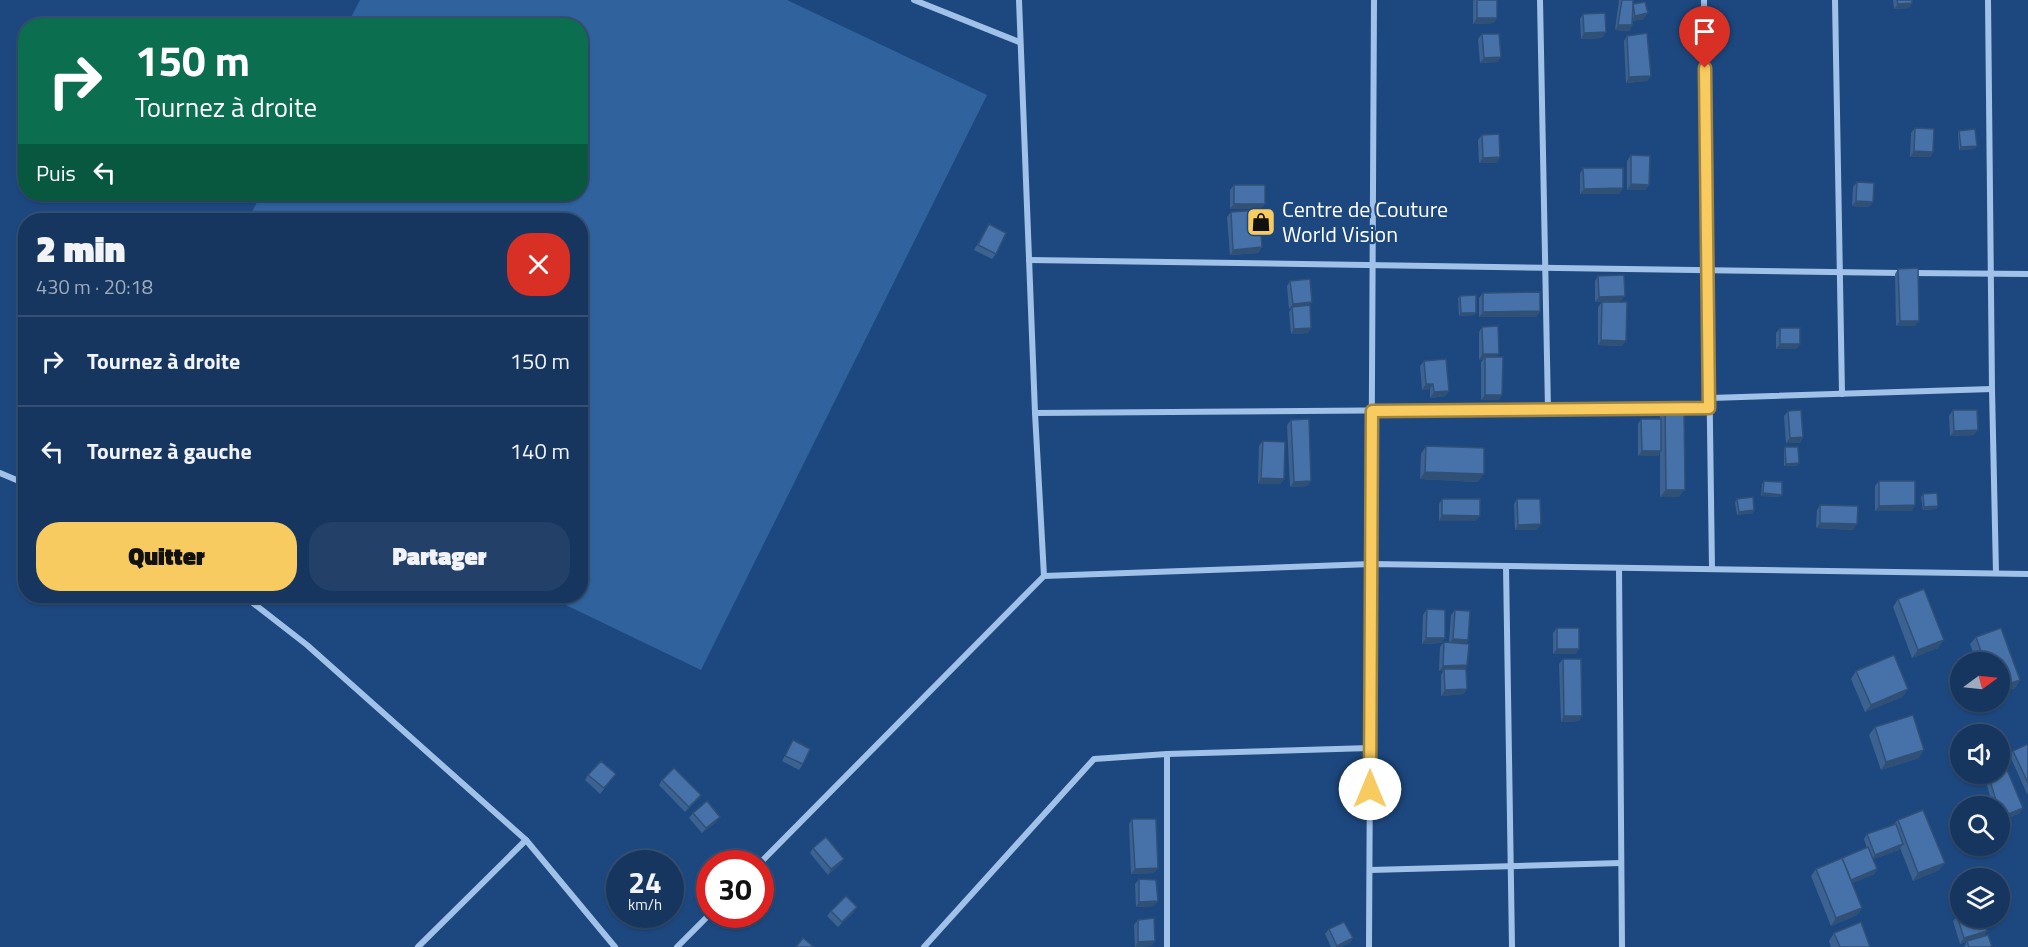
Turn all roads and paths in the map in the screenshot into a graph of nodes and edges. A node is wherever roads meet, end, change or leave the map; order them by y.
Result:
1 (914, 0) edge
2 (1019, 0) edge
3 (1374, 0) edge
4 (1540, 0) edge
5 (1704, 0) edge
6 (1835, 0) edge
7 (1988, 0) edge
8 (1019, 42) junction
9 (1029, 260) junction
10 (1373, 266) junction
11 (1544, 268) junction
12 (1707, 270) junction
13 (1840, 272) junction
14 (1992, 274) junction
15 (2028, 274) edge
16 (1992, 389) junction
17 (1842, 394) junction
18 (1711, 398) junction
19 (1709, 408) junction
20 (1548, 409) junction
21 (1372, 411) junction
22 (1035, 413) junction
23 (0, 473) edge
24 (18, 480) edge
25 (1371, 564) junction
26 (1506, 566) junction
27 (1618, 568) junction
28 (1712, 569) junction
29 (1996, 573) junction
30 (2028, 574) edge
31 (1044, 576) junction
32 (253, 603) edge
33 (1370, 748) junction
34 (1167, 754) junction
35 (526, 840) junction
36 (773, 850) edge
37 (1621, 863) junction
38 (1511, 866) junction
39 (1370, 870) junction
40 (696, 928) edge
41 (418, 947) edge
42 (615, 947) edge
43 (677, 947) edge
44 (924, 947) edge
45 (1167, 947) edge
46 (1369, 947) edge
47 (1512, 947) edge
48 (1622, 947) edge

1 - 8 street
2 - 8 street
3 - 10 street
4 - 11 street
5 - 12 street
6 - 13 street
7 - 14 street
8 - 9 street
9 - 10 street
9 - 22 street
10 - 11 street
10 - 21 street
11 - 12 street
11 - 20 street
12 - 13 street
12 - 18 street
13 - 14 street
13 - 17 street
14 - 15 street
14 - 16 street
16 - 17 street
16 - 29 street
17 - 18 street
18 - 19 street
19 - 20 street
19 - 28 street
20 - 21 street
21 - 22 street
21 - 25 street
22 - 31 street
23 - 24 street
25 - 26 street
25 - 31 street
25 - 33 street
26 - 27 street
26 - 38 street
27 - 28 street
27 - 37 street
28 - 29 street
29 - 30 street
31 - 36 street
32 - 35 street
33 - 34 street
33 - 39 street
34 - 44 street
34 - 45 street
35 - 41 street
35 - 42 street
37 - 38 street
37 - 48 street
38 - 39 street
38 - 47 street
39 - 46 street
40 - 43 street

